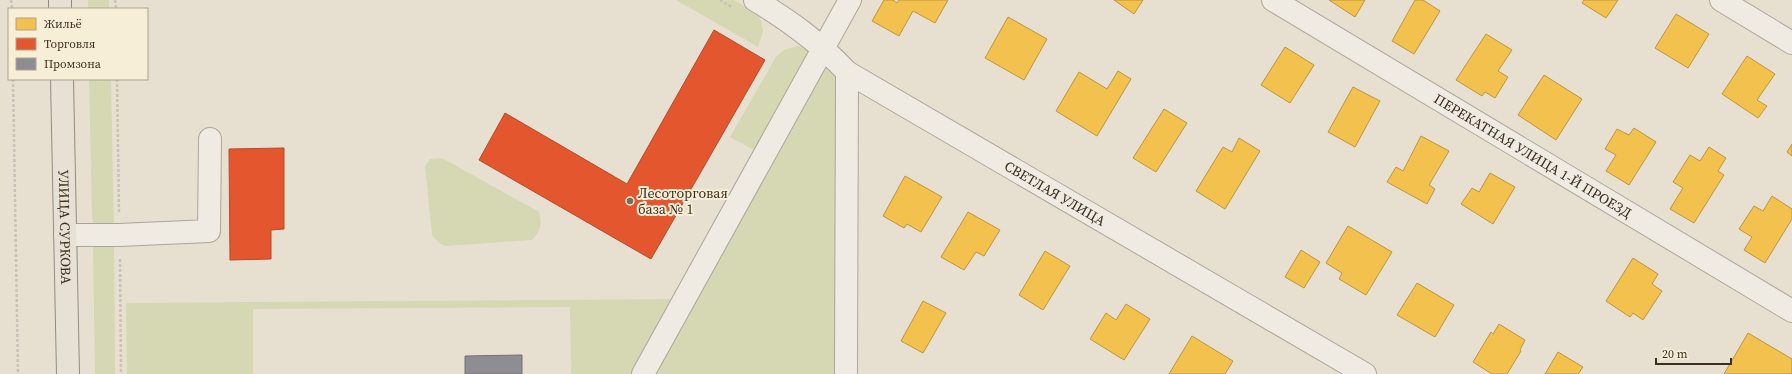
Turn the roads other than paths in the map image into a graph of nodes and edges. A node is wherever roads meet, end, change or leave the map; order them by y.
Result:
1 (755, 0) edge
2 (850, 0) edge
3 (1273, 0) edge
4 (1721, 0) edge
5 (1792, 42) edge
6 (824, 48) junction
7 (847, 72) junction
8 (62, 80) edge
9 (210, 139) dead end
10 (65, 235) junction
11 (1792, 311) edge
12 (68, 374) edge
13 (643, 374) edge
14 (846, 374) edge
15 (1365, 374) edge

1 - 6 street, СВЕТЛАЯ УЛИЦА
2 - 6 street
3 - 11 street, ПЕРЕКАТНАЯ УЛИЦА 1-Й ПРОЕЗД
4 - 5 street
6 - 7 street, СВЕТЛАЯ УЛИЦА
6 - 13 street
7 - 14 street
7 - 15 street, СВЕТЛАЯ УЛИЦА
8 - 10 main road, УЛИЦА СУРКОВА
9 - 10 street
10 - 12 main road, УЛИЦА СУРКОВА

